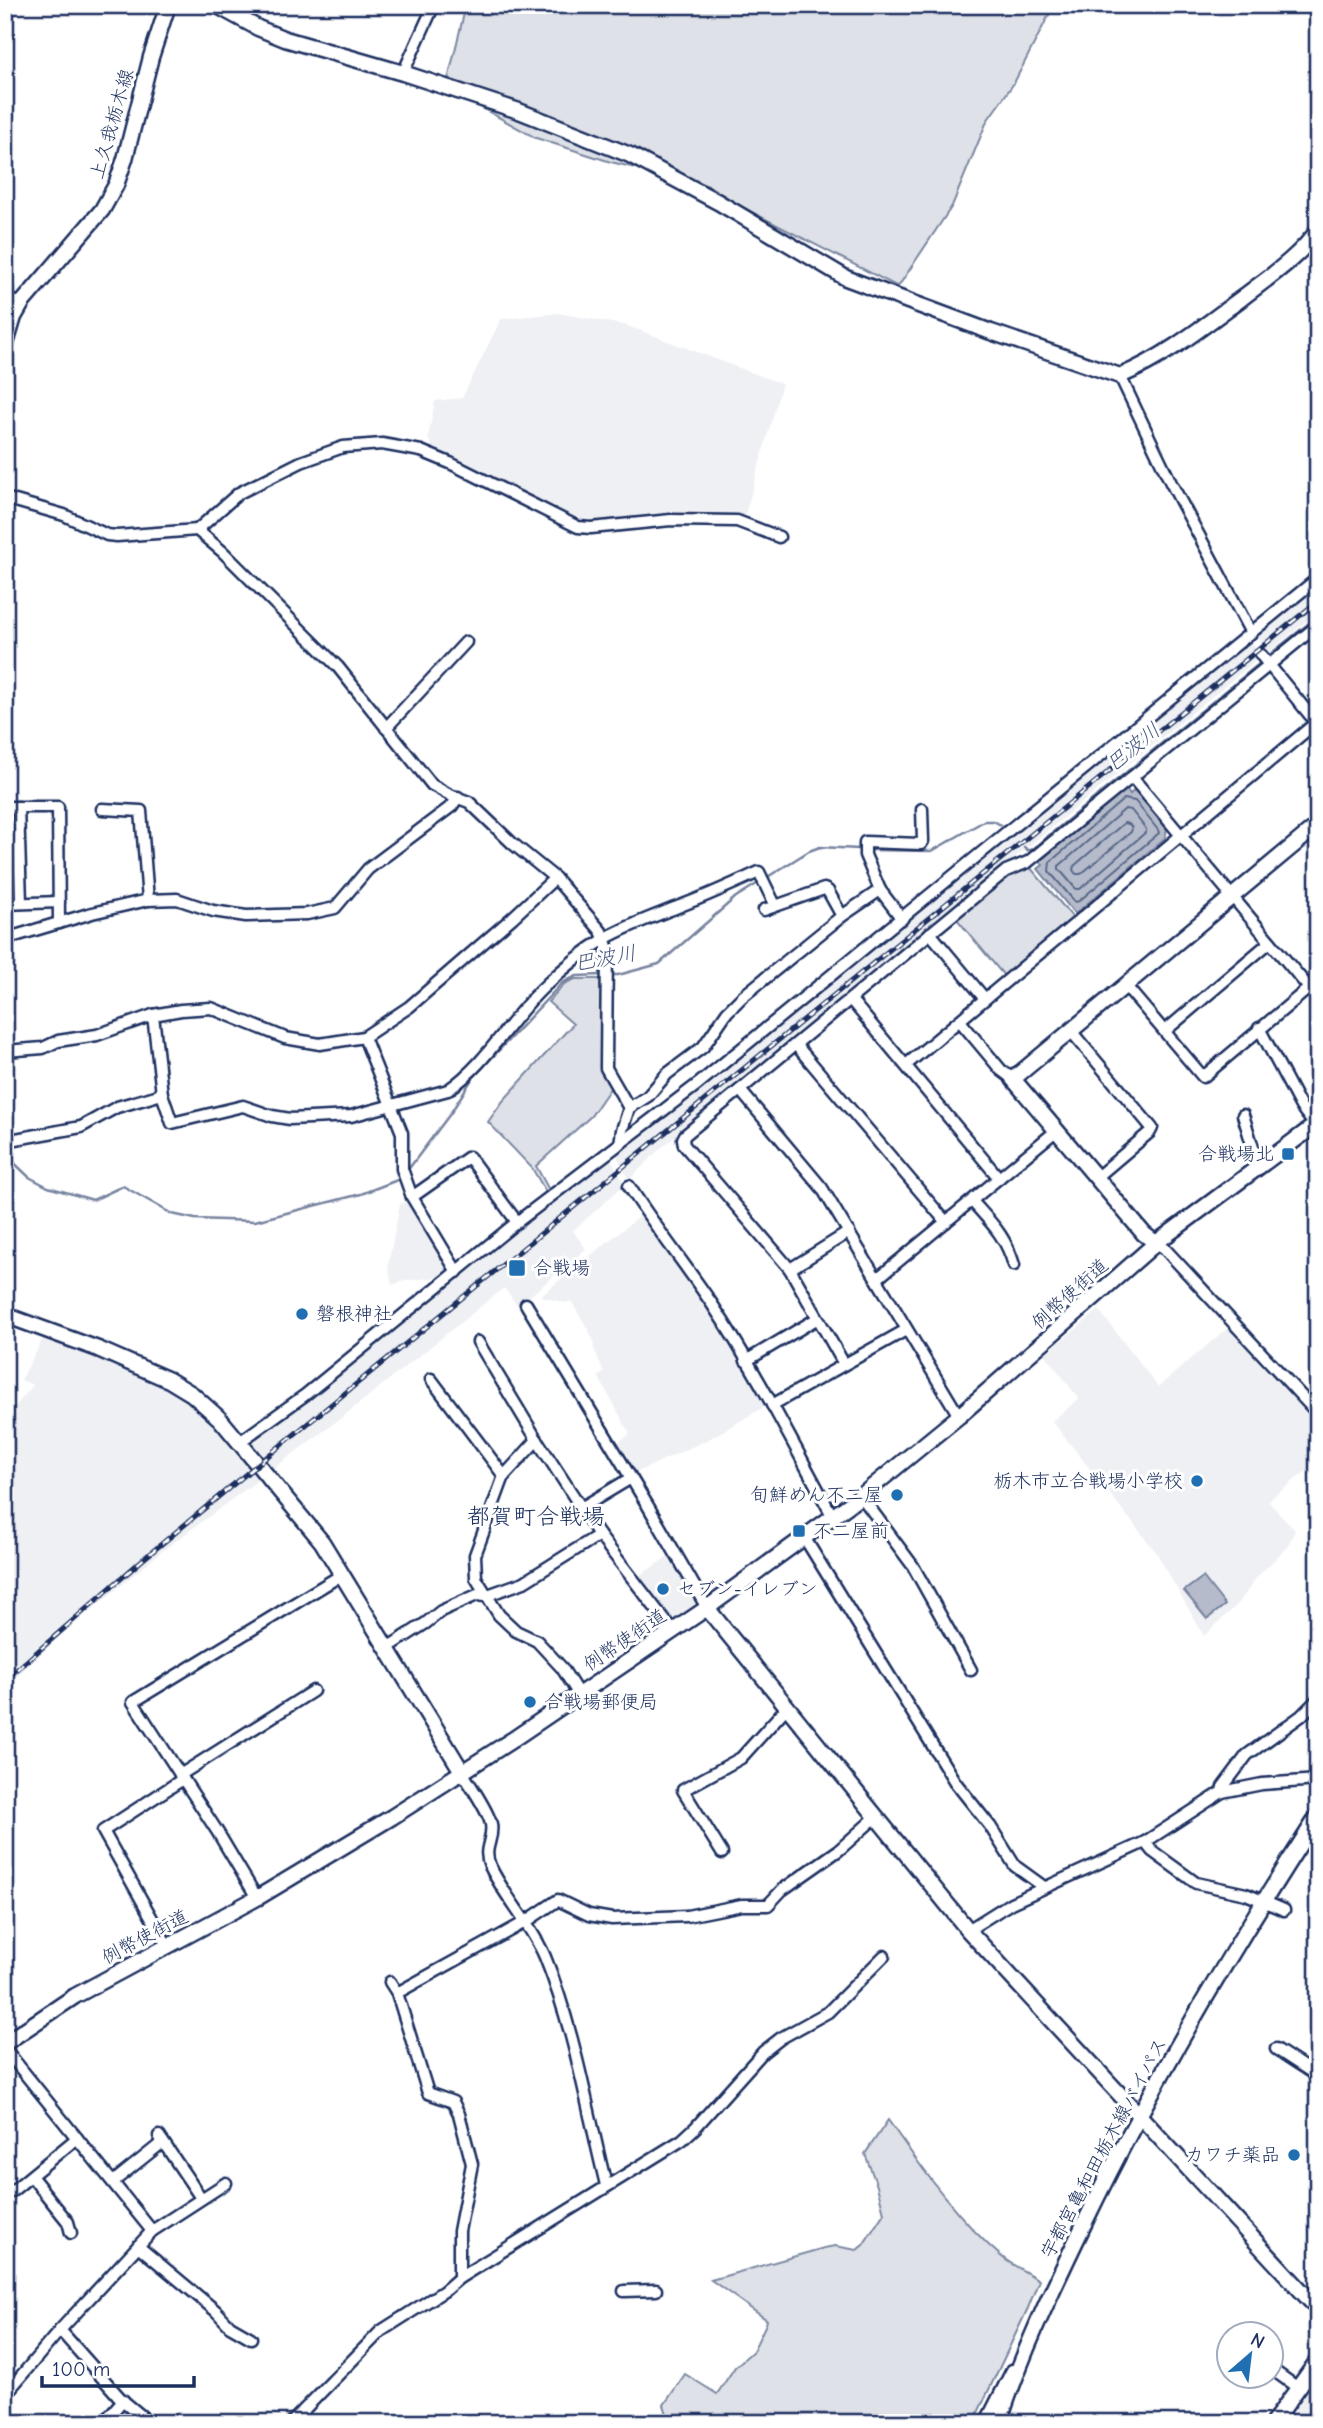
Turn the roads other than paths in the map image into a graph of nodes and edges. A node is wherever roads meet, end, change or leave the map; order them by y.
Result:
1 (168, 5) edge
2 (216, 5) edge
3 (434, 5) edge
4 (402, 73) junction
5 (1318, 230) edge
6 (5, 300) edge
7 (22, 303) junction
8 (5, 347) edge
9 (1120, 376) junction
10 (5, 498) edge
11 (197, 530) junction
12 (779, 537) dead end
13 (1318, 578) edge
14 (1318, 625) edge
15 (1251, 633) junction
16 (466, 642) dead end
17 (1261, 655) dead end
18 (1269, 665) junction
19 (1317, 723) edge
20 (386, 727) junction
21 (1132, 777) junction
22 (458, 797) junction
23 (5, 807) edge
24 (18, 807) junction
25 (102, 809) dead end
26 (922, 809) dead end
27 (1318, 825) edge
28 (1181, 835) junction
29 (555, 878) junction
30 (880, 890) junction
31 (1231, 896) junction
32 (148, 900) junction
33 (58, 902) junction
34 (21, 903) junction
35 (5, 904) edge
36 (775, 905) junction
37 (764, 910) dead end
38 (842, 916) junction
39 (902, 919) junction
40 (60, 923) junction
41 (930, 933) junction
42 (5, 939) edge
43 (606, 939) junction
44 (1270, 942) junction
45 (1125, 985) junction
46 (985, 999) junction
47 (851, 1000) junction
48 (153, 1015) junction
49 (960, 1021) junction
50 (1259, 1028) junction
51 (1071, 1031) junction
52 (1165, 1031) junction
53 (364, 1037) junction
54 (796, 1045) junction
55 (5, 1051) edge
56 (906, 1065) junction
57 (1013, 1079) junction
58 (740, 1090) junction
59 (162, 1094) junction
60 (392, 1106) junction
61 (629, 1108) junction
62 (1243, 1115) dead end
63 (1317, 1126) edge
64 (1057, 1130) junction
65 (5, 1141) edge
66 (620, 1144) junction
67 (1259, 1167) junction
68 (1097, 1177) junction
69 (999, 1178) junction
70 (629, 1186) dead end
71 (412, 1197) junction
72 (972, 1201) junction
73 (517, 1222) junction
74 (946, 1222) junction
75 (849, 1232) junction
76 (1156, 1243) junction
77 (1014, 1265) dead end
78 (790, 1269) junction
79 (457, 1272) junction
80 (877, 1278) junction
81 (526, 1304) dead end
82 (5, 1315) edge
83 (818, 1318) junction
84 (906, 1330) junction
85 (478, 1342) dead end
86 (746, 1361) junction
87 (844, 1364) junction
88 (431, 1379) dead end
89 (772, 1405) junction
90 (1318, 1413) edge
91 (959, 1416) junction
92 (537, 1440) junction
93 (241, 1441) junction
94 (504, 1476) junction
95 (631, 1478) junction
96 (862, 1496) junction
97 (581, 1508) junction
98 (833, 1517) junction
99 (599, 1535) junction
100 (804, 1537) junction
101 (343, 1574) junction
102 (485, 1596) junction
103 (707, 1608) junction
104 (673, 1631) junction
105 (387, 1648) junction
106 (971, 1670) dead end
107 (313, 1691) dead end
108 (579, 1695) junction
109 (1318, 1699) edge
110 (787, 1707) junction
111 (463, 1773) junction
112 (181, 1777) junction
113 (1318, 1780) edge
114 (1222, 1792) junction
115 (877, 1816) junction
116 (1318, 1816) edge
117 (1318, 1830) edge
118 (1145, 1842) junction
119 (722, 1853) dead end
120 (1044, 1887) junction
121 (257, 1898) junction
122 (1263, 1900) junction
123 (1284, 1910) dead end
124 (527, 1921) junction
125 (968, 1930) junction
126 (168, 1947) junction
127 (884, 1956) dead end
128 (390, 1982) dead end
129 (397, 1993) junction
130 (5, 2043) edge
131 (5, 2049) edge
132 (1276, 2049) dead end
133 (1318, 2080) edge
134 (1139, 2115) junction
135 (77, 2138) junction
136 (32, 2177) junction
137 (113, 2182) junction
138 (226, 2183) dead end
139 (606, 2185) junction
140 (11, 2192) dead end
141 (201, 2198) junction
142 (152, 2231) junction
143 (71, 2233) dead end
144 (138, 2246) junction
145 (459, 2278) junction
146 (656, 2290) dead end
147 (624, 2291) dead end
148 (1318, 2309) edge
149 (60, 2330) junction
150 (251, 2338) dead end
151 (1025, 2349) junction
152 (1318, 2360) edge
153 (1284, 2378) edge
154 (1298, 2388) junction
155 (5, 2395) edge
156 (123, 2400) junction
157 (103, 2423) edge
158 (150, 2423) edge
159 (291, 2423) edge
160 (985, 2423) edge
161 (999, 2423) edge
162 (1273, 2423) edge

1 - 7 street, 上久我栃木線
2 - 4 street
3 - 4 street
4 - 9 street
5 - 9 street
6 - 7 street
7 - 8 street, 上久我栃木線
9 - 15 street
10 - 11 street
11 - 12 street
11 - 20 street
13 - 15 street
14 - 18 street
15 - 39 street
16 - 20 street
17 - 18 street
18 - 19 street
18 - 21 street
19 - 28 street
20 - 22 street
21 - 28 street
21 - 41 street
22 - 29 street
22 - 32 street
23 - 24 street
24 - 33 street
24 - 34 street
25 - 32 street
26 - 30 street
27 - 31 street
28 - 31 street
28 - 46 street
29 - 43 street
29 - 53 street
30 - 38 street
30 - 39 street
31 - 44 street
31 - 45 street
32 - 40 street
33 - 34 street
33 - 40 street
34 - 35 street
36 - 37 street
36 - 38 street
36 - 43 street
38 - 61 street
39 - 66 street
40 - 42 street
41 - 46 street
41 - 47 street
43 - 60 street
43 - 61 street
44 - 50 street
44 - 52 street
45 - 51 street
45 - 52 street
46 - 49 street
47 - 54 street
47 - 56 street
48 - 53 street
48 - 55 street
48 - 59 street
49 - 56 street
49 - 57 street
50 - 52 street
50 - 63 street
51 - 57 street
51 - 68 street
53 - 60 street
54 - 58 street
54 - 74 street
56 - 69 street
57 - 64 street
58 - 75 street
58 - 78 street
59 - 60 street
59 - 65 street
60 - 71 street
61 - 66 street
62 - 67 street
63 - 67 street, 例幣使街道
64 - 68 street
64 - 69 street
66 - 73 street
67 - 76 street, 例幣使街道
68 - 76 street
69 - 72 street
70 - 86 street
71 - 73 street
71 - 79 street
72 - 74 street
72 - 77 street
73 - 79 street
74 - 80 street
75 - 78 street
75 - 80 street
76 - 90 street
76 - 91 street, 例幣使街道
78 - 83 street
79 - 93 street
80 - 84 street
81 - 95 street
82 - 93 street
83 - 86 street
83 - 87 street
84 - 87 street
84 - 91 street
85 - 92 street
86 - 89 street
87 - 89 street
88 - 94 street
89 - 98 street
91 - 96 street, 例幣使街道
92 - 94 street
92 - 97 street
93 - 101 street
94 - 102 street
95 - 97 street
95 - 103 street
96 - 98 street, 例幣使街道
96 - 106 street
97 - 99 street
98 - 100 street, 例幣使街道
99 - 102 street
99 - 104 street
100 - 103 street, 例幣使街道
100 - 120 street
101 - 105 street
101 - 112 street
102 - 105 street
102 - 108 street
103 - 104 street, 例幣使街道
103 - 110 street
104 - 108 street, 例幣使街道
105 - 111 street
107 - 112 street
108 - 111 street, 例幣使街道
109 - 114 street
110 - 115 street
110 - 119 street
111 - 121 street, 例幣使街道
111 - 124 street
112 - 121 street
112 - 126 street
113 - 114 street
114 - 118 street
115 - 124 street
115 - 125 street
116 - 122 street, 宇都宮亀和田栃木線バイパス
117 - 122 street, 宇都宮亀和田栃木線バイパス
118 - 120 street
118 - 122 street
120 - 125 street
121 - 126 street, 例幣使街道
122 - 123 street
122 - 134 street, 宇都宮亀和田栃木線バイパス
124 - 129 street
124 - 139 street
125 - 134 street
126 - 130 street, 例幣使街道
127 - 139 street
128 - 129 street
129 - 145 street
131 - 135 street
132 - 133 street
134 - 148 street
134 - 151 street, 宇都宮亀和田栃木線バイパス
135 - 136 street
135 - 137 street
136 - 140 street
136 - 143 street
137 - 141 street
137 - 142 street
138 - 141 street
139 - 145 street
141 - 142 street
142 - 144 street
144 - 149 street
144 - 150 street
145 - 159 street
146 - 147 street
149 - 155 street
149 - 156 street
151 - 160 street
151 - 161 street, 宇都宮亀和田栃木線バイパス
152 - 154 street
153 - 154 street
154 - 162 street
156 - 157 street
156 - 158 street

